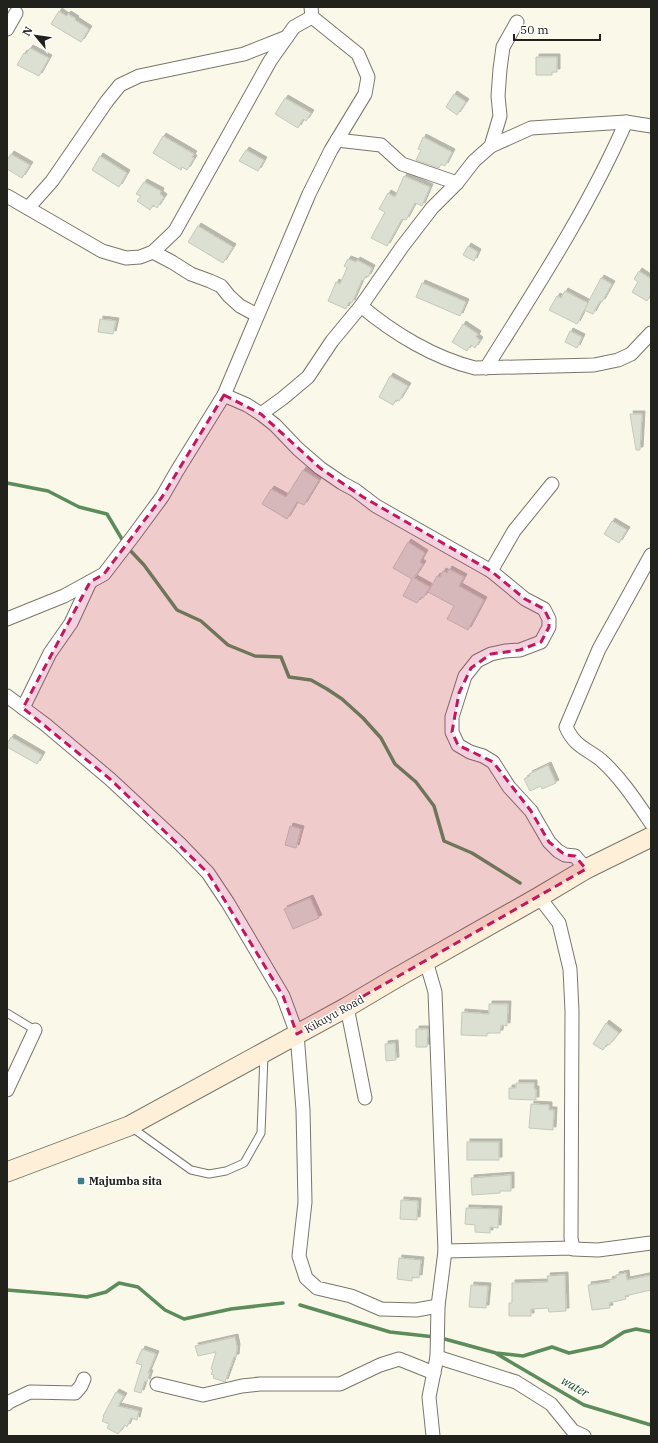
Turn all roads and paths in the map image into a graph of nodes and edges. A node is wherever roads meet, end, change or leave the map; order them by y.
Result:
1 (312, 12) edge
2 (16, 13) dead end
3 (517, 22) dead end
4 (7, 29) edge
5 (287, 37) junction
6 (626, 122) junction
7 (651, 126) edge
8 (337, 140) junction
9 (491, 146) junction
10 (457, 184) junction
11 (7, 196) edge
12 (28, 208) junction
13 (153, 252) junction
14 (361, 306) junction
15 (257, 315) junction
16 (651, 333) edge
17 (486, 368) junction
18 (224, 395) junction
19 (261, 414) junction
20 (552, 484) dead end
21 (651, 555) edge
22 (491, 571) junction
23 (90, 582) junction
24 (7, 619) edge
25 (7, 696) edge
26 (23, 708) junction
27 (651, 823) edge
28 (651, 837) edge
29 (586, 869) junction
30 (539, 897) junction
31 (426, 961) junction
32 (348, 1007) junction
33 (7, 1013) edge
34 (35, 1030) joint
35 (298, 1034) junction
36 (264, 1053) junction
37 (7, 1090) edge
38 (365, 1098) dead end
39 (129, 1126) junction
40 (7, 1172) edge
41 (651, 1243) edge
42 (573, 1248) junction
43 (445, 1251) junction
44 (438, 1306) junction
45 (437, 1357) junction
46 (434, 1373) junction
47 (84, 1379) dead end
48 (157, 1384) dead end
49 (7, 1404) edge
50 (433, 1436) edge
51 (584, 1436) edge

1 - 5 street
1 - 8 street
2 - 4 street
3 - 9 street
5 - 12 street
5 - 13 street
6 - 7 street
6 - 9 street
6 - 17 street
8 - 10 street
8 - 15 street
9 - 10 street
10 - 14 street
11 - 12 street
12 - 13 street
13 - 15 street
14 - 17 street
14 - 19 street
15 - 18 street
16 - 17 street
18 - 19 street
18 - 23 street
19 - 22 street
20 - 22 street
21 - 27 street
22 - 29 street
23 - 24 street
23 - 26 street
25 - 26 street
26 - 35 street
28 - 29 main road, Kikuyu Road
29 - 30 main road, Kikuyu Road
30 - 31 main road, Kikuyu Road
30 - 42 street
31 - 32 main road, Kikuyu Road
31 - 43 street
32 - 35 main road, Kikuyu Road
32 - 38 street
33 - 34 lane
34 - 37 street
35 - 36 main road, Kikuyu Road
35 - 44 street
36 - 39 main road, Kikuyu Road
36 - 39 lane
39 - 40 main road, Kikuyu Road
41 - 42 street
42 - 43 street
43 - 44 street
44 - 45 street
45 - 46 street
45 - 51 street
46 - 48 street
46 - 50 street
47 - 49 street

